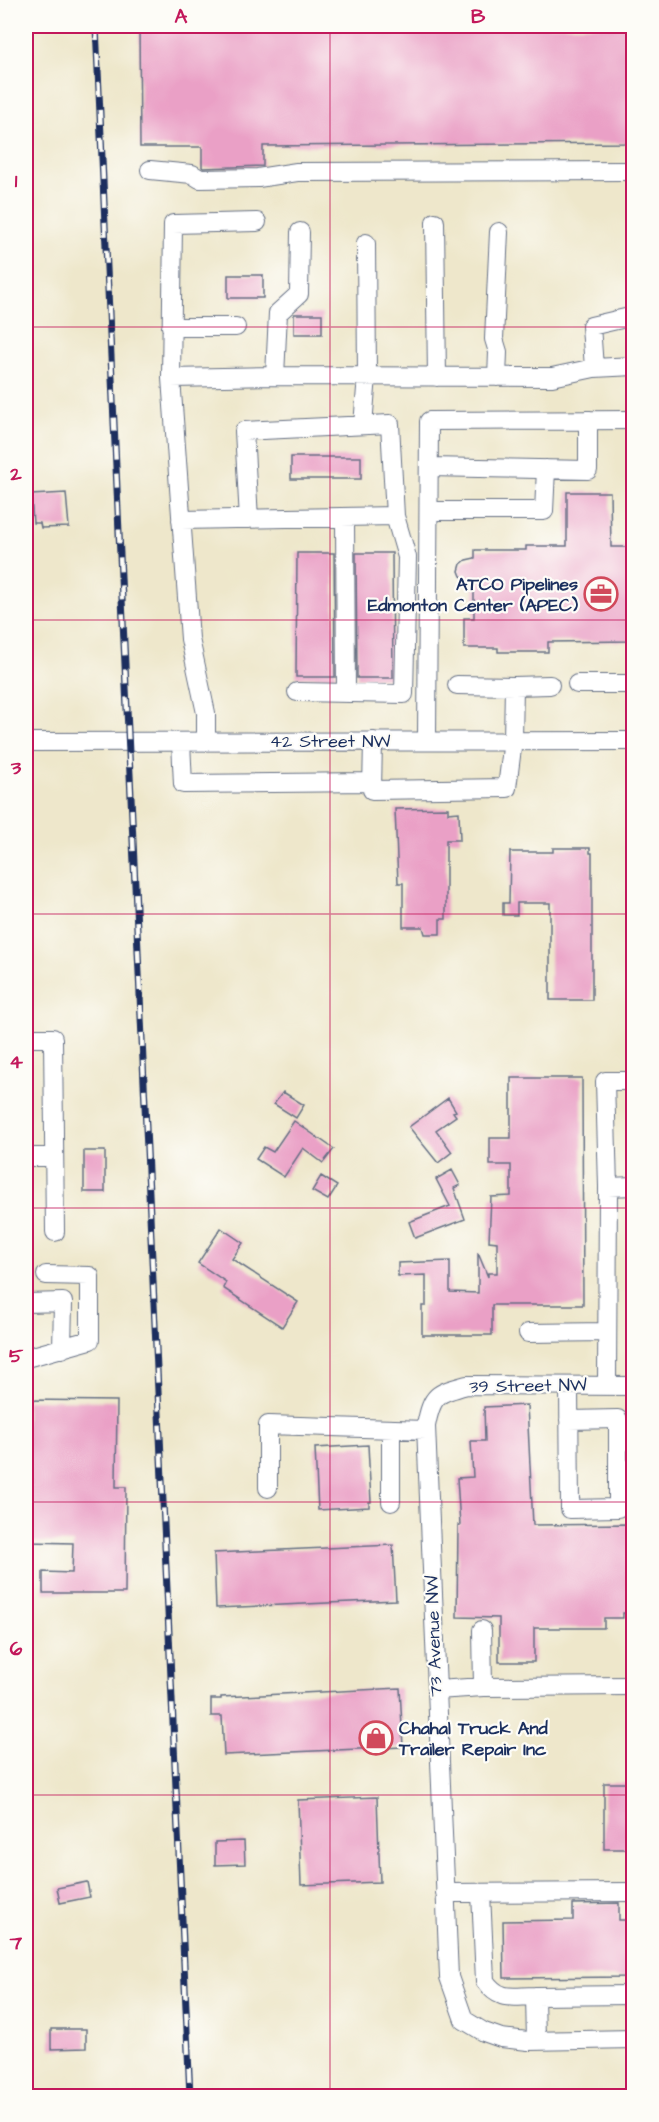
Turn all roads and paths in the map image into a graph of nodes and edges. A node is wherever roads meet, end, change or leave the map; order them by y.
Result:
1 (150, 170) dead end
2 (633, 171) edge
3 (257, 222) dead end
4 (435, 222) dead end
5 (300, 232) dead end
6 (499, 232) dead end
7 (366, 243) dead end
8 (633, 316) edge
9 (171, 327) junction
10 (236, 327) dead end
11 (633, 366) edge
12 (594, 368) junction
13 (275, 376) junction
14 (367, 376) junction
15 (437, 377) junction
16 (497, 377) junction
17 (171, 378) junction
18 (588, 420) junction
19 (633, 420) edge
20 (363, 425) junction
21 (429, 467) junction
22 (546, 469) junction
23 (429, 511) junction
24 (395, 516) junction
25 (345, 517) junction
26 (249, 519) junction
27 (181, 520) junction
28 (577, 684) dead end
29 (633, 684) edge
30 (457, 685) dead end
31 (550, 685) dead end
32 (514, 686) junction
33 (297, 692) dead end
34 (346, 693) junction
35 (513, 740) junction
36 (373, 741) junction
37 (427, 741) junction
38 (633, 741) edge
39 (26, 742) edge
40 (181, 742) junction
41 (206, 742) junction
42 (372, 782) junction
43 (26, 1038) edge
44 (633, 1081) edge
45 (26, 1157) edge
46 (54, 1157) junction
47 (633, 1186) edge
48 (608, 1187) junction
49 (55, 1232) dead end
50 (46, 1275) dead end
51 (64, 1275) junction
52 (63, 1302) junction
53 (26, 1303) edge
54 (607, 1332) junction
55 (528, 1333) dead end
56 (62, 1349) junction
57 (26, 1358) edge
58 (569, 1386) junction
59 (607, 1386) junction
60 (633, 1386) edge
61 (430, 1406) joint
62 (569, 1419) junction
63 (391, 1430) junction
64 (426, 1430) junction
65 (268, 1488) dead end
66 (391, 1502) dead end
67 (482, 1630) dead end
68 (630, 1686) dead end
69 (483, 1687) junction
70 (437, 1690) junction
71 (633, 1892) edge
72 (445, 1893) junction
73 (481, 1893) junction
74 (633, 1995) edge
75 (535, 1996) junction
76 (633, 2040) edge
77 (536, 2041) junction

1 - 2 street
3 - 9 street
4 - 15 street
5 - 13 street
6 - 16 street
7 - 14 street
8 - 12 street
9 - 10 street
9 - 17 street
11 - 12 street
12 - 16 street
13 - 14 street
13 - 17 street
14 - 15 street
14 - 20 street
15 - 16 street
17 - 27 street
18 - 19 street
18 - 21 street
18 - 22 street
20 - 24 street
20 - 26 street
21 - 22 street
21 - 23 street
22 - 23 street
23 - 37 street
24 - 25 street
24 - 34 street
25 - 26 street
25 - 34 street
26 - 27 street
27 - 41 street
28 - 29 street
30 - 32 street
31 - 32 street
32 - 35 street
33 - 34 street
35 - 37 street, 42 Street NW
35 - 38 street, 42 Street NW
35 - 42 street
36 - 37 street, 42 Street NW
36 - 41 street, 42 Street NW
36 - 42 street
39 - 40 street, 42 Street NW
40 - 41 street, 42 Street NW
40 - 42 street
43 - 46 street
44 - 48 street
45 - 46 street
46 - 49 street
47 - 48 street
48 - 54 street
50 - 51 street
51 - 52 street
51 - 56 street
52 - 53 street
52 - 56 street
54 - 55 street
54 - 59 street
56 - 57 street
58 - 59 street, 39 Street NW
58 - 61 street, 39 Street NW
58 - 62 street
59 - 60 street, 39 Street NW
61 - 64 street, 73 Avenue NW
62 - 62 street
63 - 64 street
63 - 65 street
63 - 66 street
64 - 70 street, 73 Avenue NW
67 - 69 street
68 - 69 street
69 - 70 street
70 - 72 street, 73 Avenue NW
71 - 73 street
72 - 73 street
72 - 77 street, 73 Avenue NW
73 - 75 street
74 - 75 street
75 - 77 street
76 - 77 street

